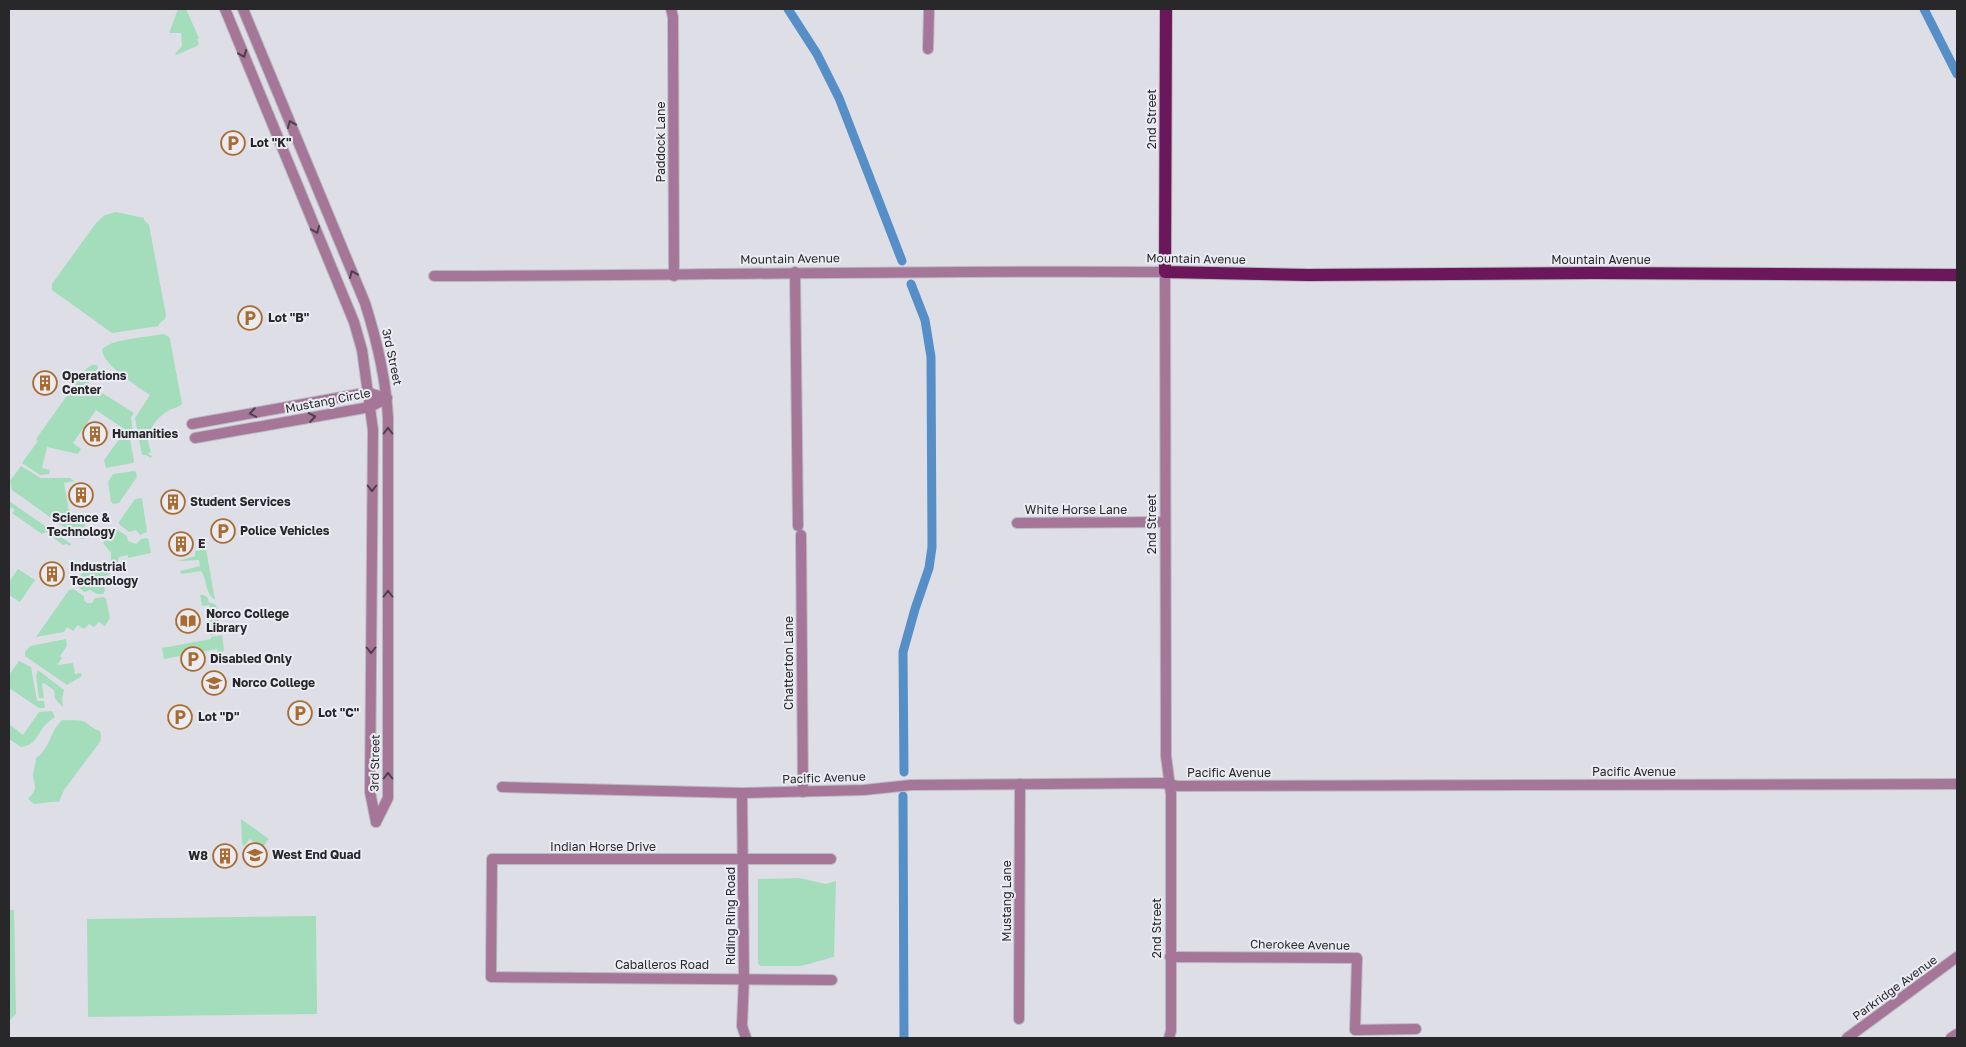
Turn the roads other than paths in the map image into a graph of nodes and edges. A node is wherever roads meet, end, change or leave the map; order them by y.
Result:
1 (224, 9) edge
2 (243, 9) edge
3 (671, 9) edge
4 (929, 9) edge
5 (1166, 9) edge
6 (928, 49) dead end
7 (314, 180) junction
8 (297, 184) junction
9 (795, 272) junction
10 (1165, 272) junction
11 (1957, 275) edge
12 (434, 276) dead end
13 (674, 276) junction
14 (369, 393) junction
15 (387, 398) junction
16 (370, 407) junction
17 (192, 424) dead end
18 (195, 438) dead end
19 (1165, 522) junction
20 (1017, 523) dead end
21 (1020, 784) junction
22 (1170, 784) junction
23 (1957, 784) edge
24 (502, 787) dead end
25 (803, 792) junction
26 (742, 793) junction
27 (744, 859) junction
28 (831, 859) dead end
29 (1170, 957) junction
30 (1957, 957) edge
31 (491, 977) joint
32 (744, 978) junction
33 (832, 980) dead end
34 (1019, 1019) dead end
35 (1416, 1029) dead end
36 (1957, 1034) edge
37 (746, 1038) edge
38 (1169, 1038) edge
39 (1847, 1038) edge
40 (1951, 1038) edge

1 -> 8 street, 3rd Street
7 -> 2 street, 3rd Street
3 - 13 street, Paddock Lane
4 - 6 street
5 - 10 main road, 2nd Street
7 - 8 street
15 -> 7 street, 3rd Street
8 -> 14 street, 3rd Street
9 - 10 street, Mountain Avenue
9 - 13 street, Mountain Avenue
9 - 25 street, Chatterton Lane
10 - 11 main road, Mountain Avenue
10 - 19 street, 2nd Street
12 - 13 street, Mountain Avenue
14 - 15 street, Mustang Circle
14 - 16 street, 3rd Street
14 -> 17 street, Mustang Circle
15 - 16 street, Mustang Circle
16 -> 15 street, 3rd Street
18 -> 16 street, Mustang Circle
19 - 20 street, White Horse Lane
19 - 22 street, 2nd Street
21 - 22 street, Pacific Avenue
21 - 25 street, Pacific Avenue
21 - 34 street, Mustang Lane
22 - 23 street, Pacific Avenue
22 - 29 street, 2nd Street
24 - 26 street, Pacific Avenue
25 - 26 street, Pacific Avenue
26 - 27 street, Riding Ring Road
27 - 28 street, Indian Horse Drive
27 - 31 street, Indian Horse Drive
27 - 32 street, Riding Ring Road
29 - 35 street, Cherokee Avenue
29 - 38 street, 2nd Street
30 - 39 street, Parkridge Avenue
31 - 32 street, Caballeros Road
32 - 33 street, Caballeros Road
32 - 37 street, Riding Ring Road
36 - 40 street

